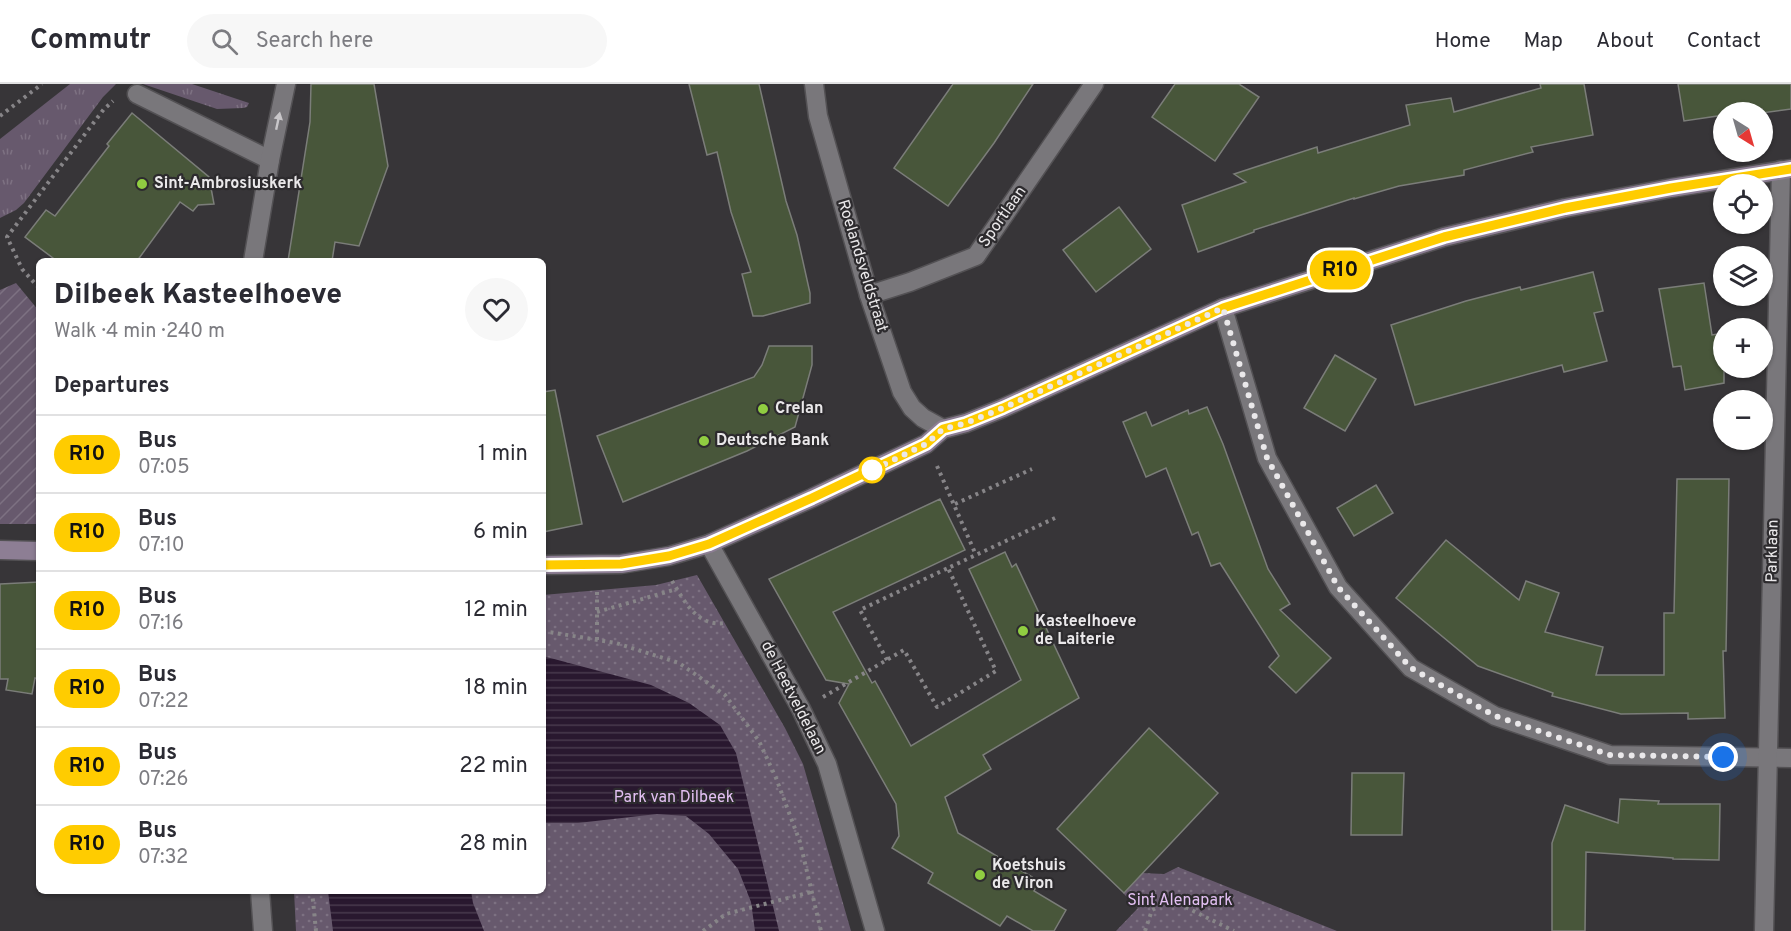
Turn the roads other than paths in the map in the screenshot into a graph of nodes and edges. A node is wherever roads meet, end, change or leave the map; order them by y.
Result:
1 (286, 84) edge
2 (814, 84) edge
3 (1094, 84) edge
4 (137, 94) road end
5 (270, 160) junction
6 (1786, 170) edge
7 (254, 258) edge
8 (869, 296) junction
9 (1223, 308) junction
10 (943, 429) junction
11 (709, 544) junction
12 (0, 550) edge
13 (36, 551) edge
14 (546, 565) edge
15 (1768, 757) junction
16 (1791, 758) edge
17 (260, 894) edge
18 (263, 931) edge
19 (875, 931) edge
20 (1764, 931) edge

5 -> 1 street
2 - 8 street, Roelandsveldstraat
3 - 8 street, Sportlaan
4 - 5 street
5 - 7 street
6 - 9 street
6 - 15 street, Parklaan
8 - 10 street, Roelandsveldstraat
9 - 10 street
9 - 15 street
10 - 11 street
11 - 14 street
11 - 19 street, de Heetveldelaan
12 - 13 street
15 - 16 street
15 - 20 street, Parklaan
17 - 18 street

